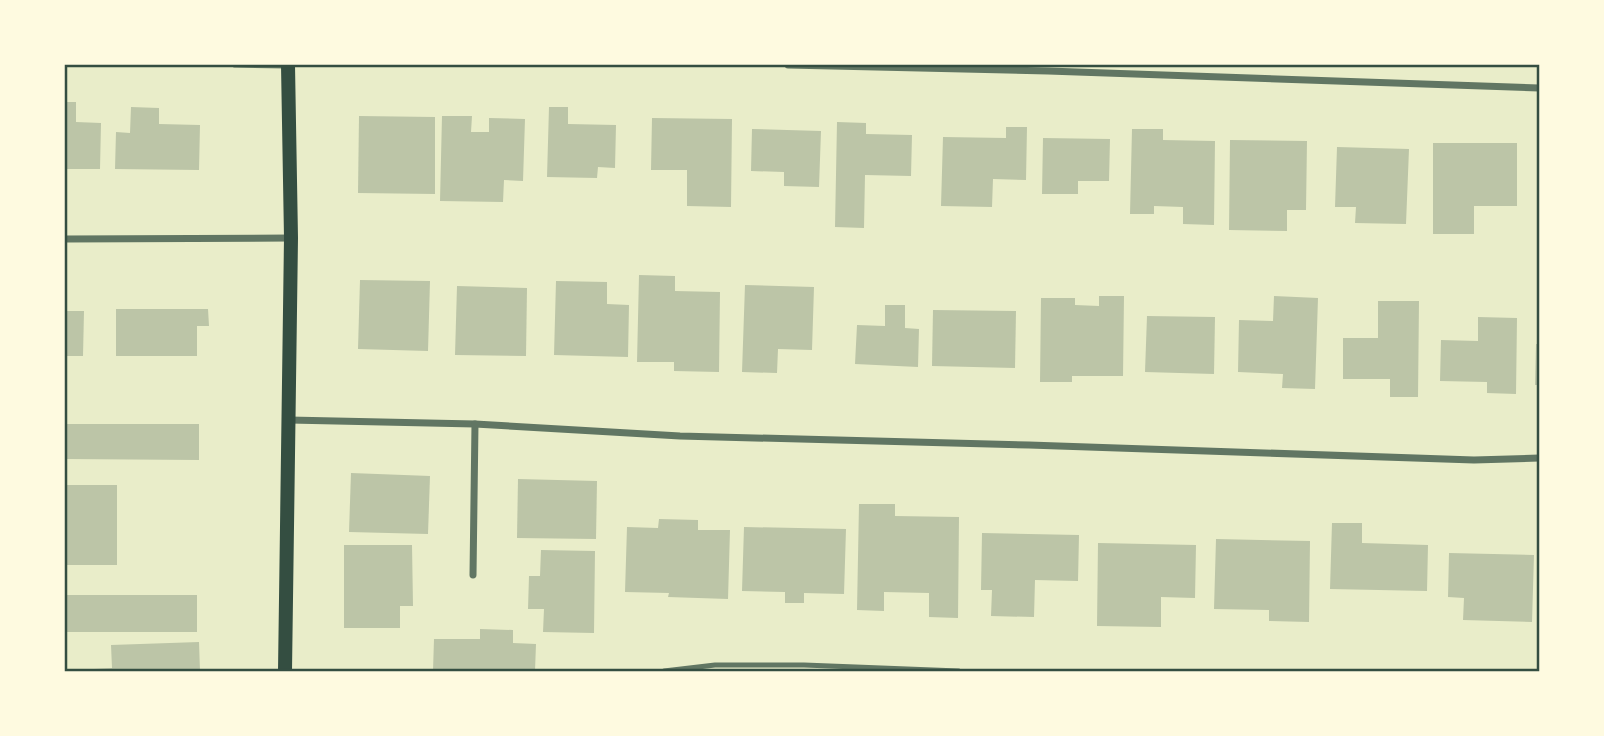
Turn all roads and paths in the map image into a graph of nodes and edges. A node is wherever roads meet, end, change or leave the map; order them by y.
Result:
1 (234, 65) edge
2 (288, 65) edge
3 (788, 65) edge
4 (1539, 88) edge
5 (291, 238) junction
6 (65, 239) edge
7 (289, 420) junction
8 (475, 424) junction
9 (1539, 458) edge
10 (473, 575) dead end
11 (285, 671) edge
12 (664, 671) edge
13 (959, 671) edge

1 - 2 lane
2 - 5 main road
3 - 4 street
5 - 6 street
5 - 7 main road
7 - 8 street
7 - 11 main road
8 - 9 street
8 - 10 street
12 - 13 lane

